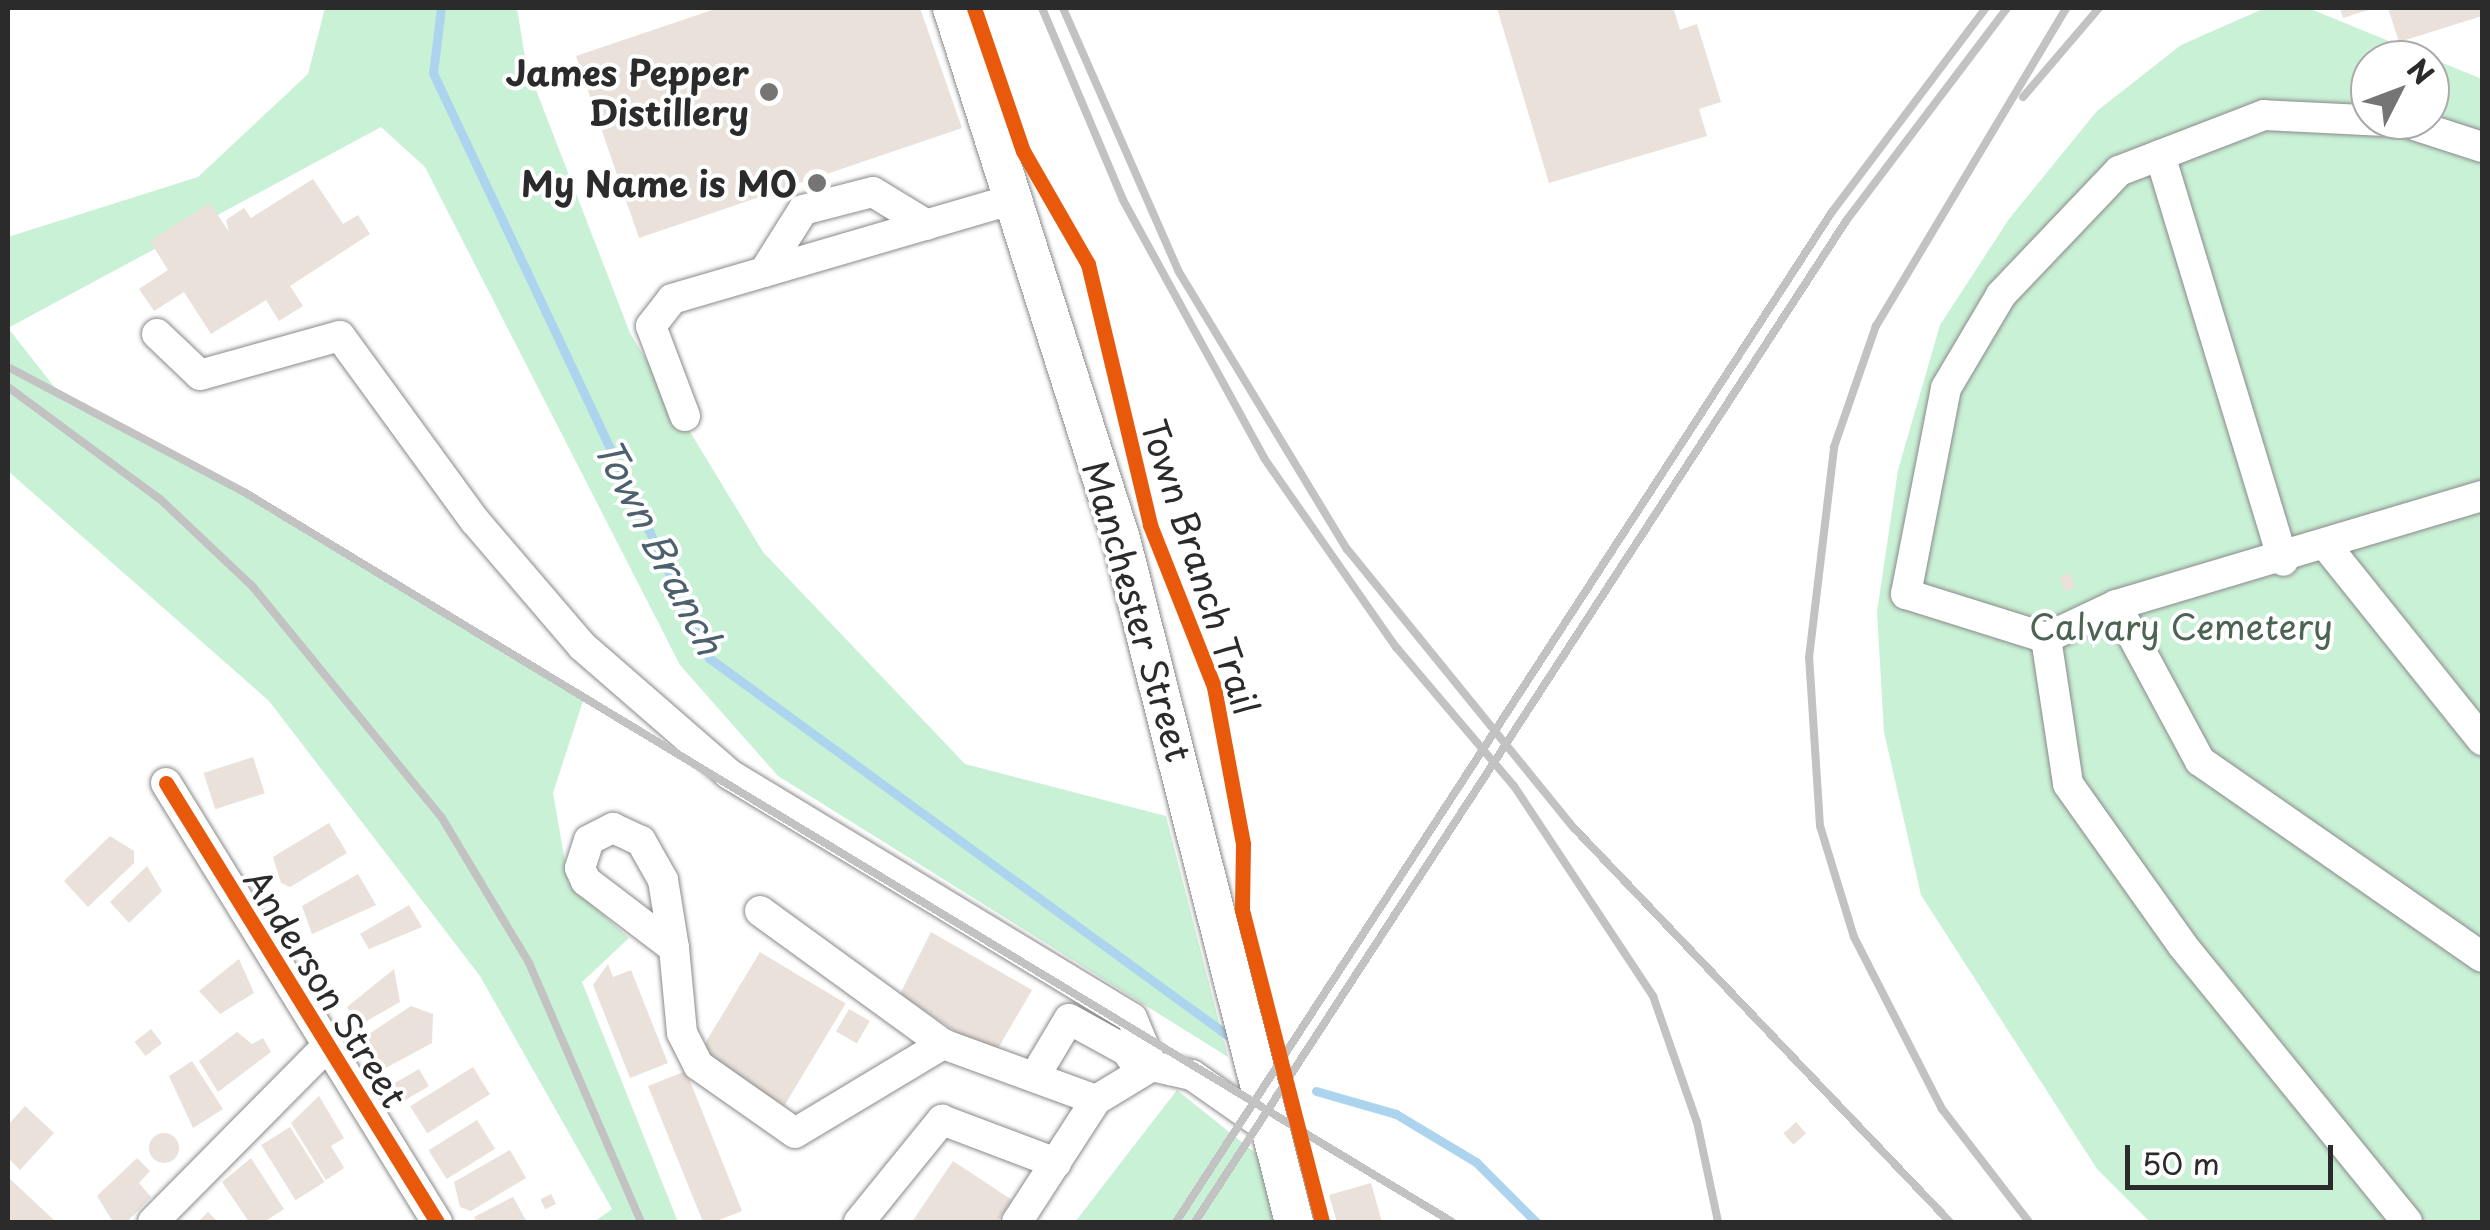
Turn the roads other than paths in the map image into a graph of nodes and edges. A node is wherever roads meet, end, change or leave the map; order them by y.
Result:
1 (952, 8) edge
2 (2482, 146) edge
3 (2160, 155) junction
4 (1014, 199) junction
5 (926, 225) junction
6 (764, 272) junction
7 (157, 334) dead end
8 (685, 416) dead end
9 (2482, 496) edge
10 (2329, 549) junction
11 (2283, 561) junction
12 (2116, 606) junction
13 (2046, 638) junction
14 (2482, 740) edge
15 (166, 783) dead end
16 (760, 911) dead end
17 (674, 948) dead end
18 (2482, 957) edge
19 (943, 1044) junction
20 (325, 1048) junction
21 (1146, 1068) junction
22 (1034, 1076) junction
23 (1096, 1100) junction
24 (1272, 1130) junction
25 (1056, 1163) junction
26 (153, 1222) edge
27 (436, 1222) edge
28 (859, 1222) edge
29 (1017, 1222) edge
30 (1294, 1222) edge
31 (2407, 1222) edge

1 - 4 main road, Manchester Street
2 - 3 street
3 - 11 street
3 - 13 street
4 - 5 street
4 - 24 main road, Manchester Street
5 - 6 street
5 - 6 street
6 - 8 street
7 - 21 street
9 - 10 street
10 - 11 street
10 - 14 street
11 - 12 street
12 - 13 street
12 - 18 street
13 - 31 street
15 - 20 street, Anderson Street
16 - 19 street
17 - 19 street
19 - 22 street
20 - 26 street
20 - 27 street, Anderson Street
21 - 22 street
21 - 23 street
21 - 24 street
22 - 23 street
23 - 25 street
24 - 30 main road, Manchester Street
25 - 28 street
25 - 29 street

